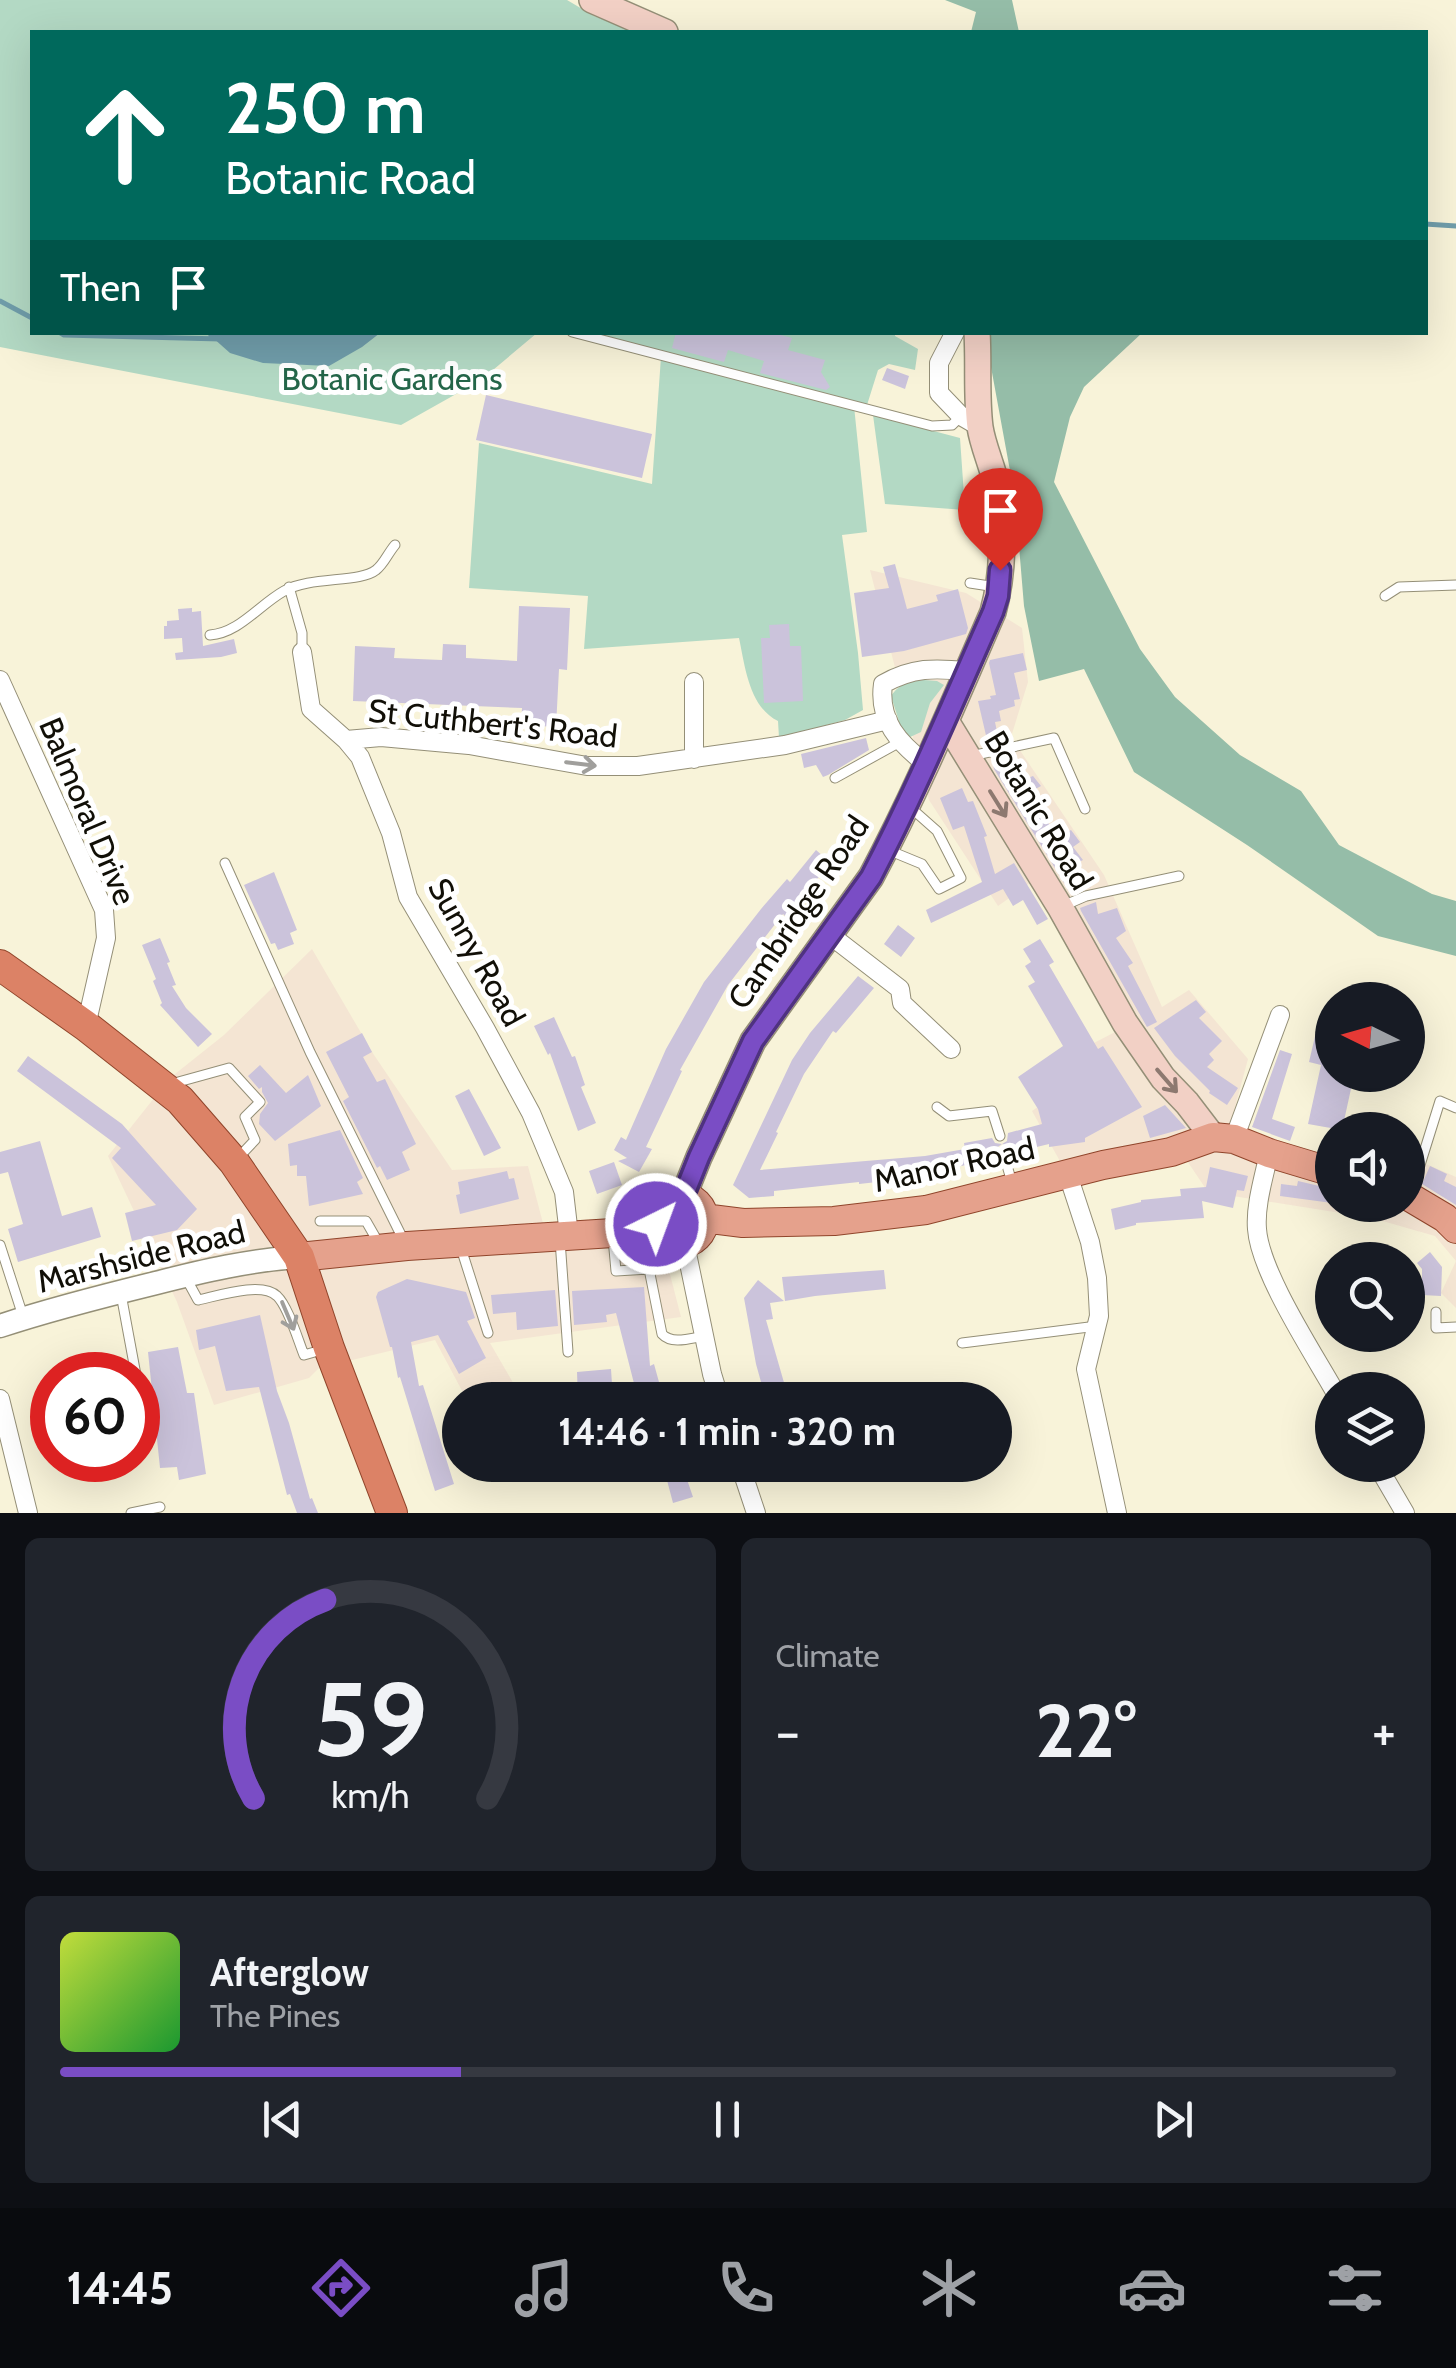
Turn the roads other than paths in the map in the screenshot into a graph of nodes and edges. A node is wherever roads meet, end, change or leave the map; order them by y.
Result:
1 (592, 0) edge
2 (660, 30) edge
3 (583, 335) edge
4 (953, 335) edge
5 (978, 335) edge
6 (971, 422) junction
7 (395, 545) dead end
8 (970, 584) dead end
9 (1456, 585) edge
10 (998, 587) junction
11 (288, 588) junction
12 (1385, 596) dead end
13 (210, 635) dead end
14 (302, 652) joint
15 (968, 672) junction
16 (0, 680) edge
17 (694, 682) dead end
18 (888, 720) junction
19 (946, 722) junction
20 (346, 740) junction
21 (900, 742) junction
22 (968, 757) junction
23 (694, 759) junction
24 (926, 764) junction
25 (835, 778) dead end
26 (908, 806) junction
27 (1086, 810) dead end
28 (886, 849) junction
29 (225, 862) dead end
30 (1179, 876) dead end
31 (1060, 906) junction
32 (830, 935) junction
33 (0, 965) edge
34 (1280, 1015) dead end
35 (86, 1026) junction
36 (950, 1049) dead end
37 (164, 1086) junction
38 (937, 1108) dead end
39 (1456, 1108) edge
40 (1000, 1136) dead end
41 (1224, 1138) junction
42 (1425, 1148) edge
43 (1004, 1152) dead end
44 (1269, 1153) junction
45 (234, 1162) junction
46 (1315, 1167) edge
47 (1068, 1175) junction
48 (1014, 1188) junction
49 (683, 1197) junction
50 (1425, 1206) edge
51 (704, 1218) junction
52 (320, 1222) dead end
53 (656, 1224) junction
54 (1456, 1230) edge
55 (613, 1232) junction
56 (564, 1236) junction
57 (459, 1243) junction
58 (685, 1244) junction
59 (0, 1245) edge
60 (394, 1248) junction
61 (299, 1257) junction
62 (185, 1276) junction
63 (120, 1291) junction
64 (1436, 1312) dead end
65 (24, 1318) junction
66 (0, 1326) edge
67 (1097, 1326) junction
68 (1456, 1327) edge
69 (488, 1333) dead end
70 (705, 1336) junction
71 (962, 1343) dead end
72 (329, 1348) junction
73 (132, 1352) edge
74 (568, 1352) dead end
75 (1324, 1372) edge
76 (716, 1382) edge
77 (0, 1398) edge
78 (746, 1482) edge
79 (1387, 1482) edge
80 (160, 1507) dead end
81 (28, 1513) edge
82 (131, 1513) edge
83 (392, 1513) edge
84 (756, 1513) edge
85 (1116, 1513) edge
86 (1405, 1513) edge

1 - 2 main road
3 - 6 lane
4 - 6 street, Botanic Road
5 - 6 main road, Botanic Road
6 - 10 main road, Botanic Road
7 - 11 lane
8 - 10 lane
9 - 12 lane
10 - 15 main road, Botanic Road
11 - 13 lane
11 - 14 lane
14 - 20 street, Sunny Road
15 - 18 street
15 - 19 main road, Botanic Road
16 - 35 street, Balmoral Drive
17 - 23 street
18 - 21 street
18 - 23 street, St Cuthbert's Road
19 - 22 main road, Botanic Road
19 - 24 main road, Cambridge Road
20 -> 23 street, St Cuthbert's Road
20 - 56 street, Sunny Road
21 - 24 street
21 - 25 lane
22 - 27 lane
22 -> 31 main road, Botanic Road
24 - 26 main road, Cambridge Road
26 - 28 main road, Cambridge Road
26 - 28 lane
28 - 32 main road, Cambridge Road
29 - 60 lane
30 - 31 lane
31 -> 41 main road, Botanic Road
32 - 36 street
32 - 49 main road, Cambridge Road
33 - 35 highway
34 - 41 street
35 - 37 highway
37 - 45 highway
37 - 45 lane
38 - 40 lane
39 - 42 lane
41 - 44 main road
41 - 47 main road, Manor Road
43 - 48 lane
44 - 46 main road
44 - 75 street
45 - 61 highway
47 - 48 main road, Manor Road
47 - 67 street
48 - 51 main road, Manor Road
49 - 51 main road
49 - 53 main road
50 - 54 main road
51 - 58 main road
52 - 60 lane
53 - 55 main road
53 - 58 main road
55 - 56 main road
55 - 70 lane
56 - 57 main road
56 - 74 lane
57 - 60 main road
57 - 69 lane
58 - 70 street
59 - 65 lane
60 - 61 main road
61 - 62 street, Marshside Road
61 - 72 highway
62 - 63 street, Marshside Road
62 -> 72 lane
63 - 65 street, Marshside Road
63 - 73 lane
64 - 68 lane
65 - 66 street, Marshside Road
67 - 71 lane
67 - 85 street
70 - 76 street
72 - 83 highway
77 - 81 street
78 - 84 street
79 - 86 street
80 - 82 lane

